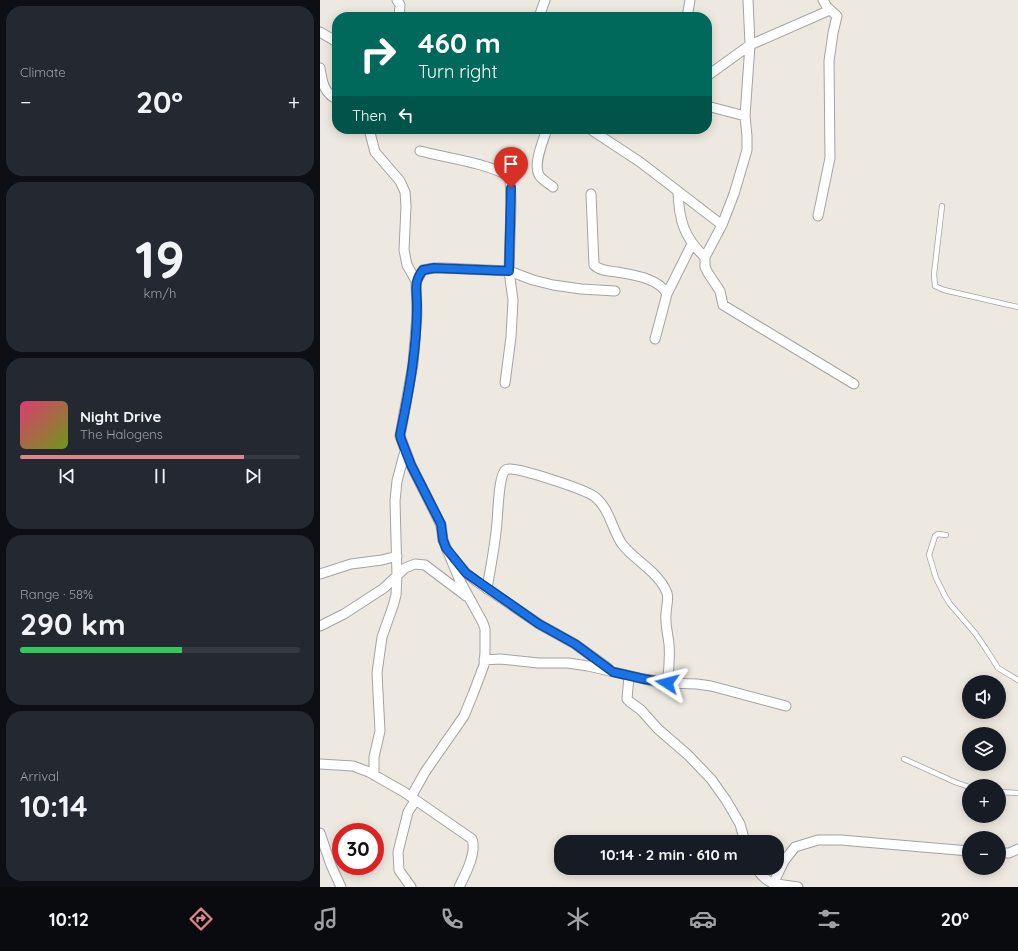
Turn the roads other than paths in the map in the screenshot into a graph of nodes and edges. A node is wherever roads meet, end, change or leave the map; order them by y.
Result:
1 (397, 0) edge
2 (545, 0) edge
3 (690, 0) edge
4 (748, 0) edge
5 (823, 0) edge
6 (830, 10) junction
7 (399, 12) edge
8 (541, 12) edge
9 (689, 12) edge
10 (320, 32) edge
11 (332, 39) edge
12 (750, 45) junction
13 (320, 68) edge
14 (712, 72) edge
15 (320, 90) edge
16 (332, 96) edge
17 (332, 96) edge
18 (712, 107) edge
19 (745, 116) junction
20 (370, 134) edge
21 (545, 134) edge
22 (598, 134) edge
23 (420, 151) dead end
24 (553, 187) dead end
25 (678, 192) junction
26 (591, 194) dead end
27 (942, 206) dead end
28 (818, 216) dead end
29 (722, 225) junction
30 (692, 244) junction
31 (705, 258) junction
32 (509, 271) junction
33 (416, 281) junction
34 (615, 291) dead end
35 (667, 294) junction
36 (1018, 307) edge
37 (655, 339) dead end
38 (505, 383) dead end
39 (854, 384) dead end
40 (405, 451) junction
41 (946, 535) dead end
42 (446, 548) junction
43 (397, 556) junction
44 (320, 574) edge
45 (397, 576) junction
46 (487, 589) junction
47 (469, 598) junction
48 (320, 626) edge
49 (484, 660) junction
50 (613, 672) junction
51 (629, 676) junction
52 (1018, 680) edge
53 (667, 683) junction
54 (786, 706) dead end
55 (904, 759) dead end
56 (320, 764) edge
57 (374, 776) junction
58 (962, 784) edge
59 (1006, 792) edge
60 (1018, 793) edge
61 (413, 799) junction
62 (320, 833) edge
63 (743, 835) edge
64 (1018, 849) edge
65 (962, 850) edge
66 (1006, 853) edge
67 (761, 875) edge
68 (777, 886) edge
69 (341, 887) edge
70 (411, 887) edge
71 (459, 887) edge
72 (798, 887) edge

1 - 7 street
2 - 8 street
3 - 9 street
4 - 12 street
5 - 6 street
6 - 12 street
6 - 28 street
10 - 11 street
12 - 14 street
12 - 19 street
13 - 16 street
15 - 17 street
18 - 19 street
19 - 29 street
20 - 33 street
21 - 24 street
22 - 25 street
23 - 32 street
25 - 29 street
25 - 30 street
26 - 35 street
27 - 36 lane
29 - 31 street
30 - 31 street
30 - 35 street
31 - 39 street
32 - 33 street
32 - 34 street
32 - 38 street
33 - 40 street
35 - 37 street
40 - 42 street
40 - 43 street
41 - 52 lane
42 - 46 street
42 - 47 street
43 - 44 street
43 - 45 street
45 - 47 street
45 - 48 street
45 - 57 street
46 - 50 street
46 - 53 street
47 - 49 street
49 - 50 street
49 - 61 street
50 - 51 street
51 - 53 street
51 - 63 street
53 - 54 street
55 - 58 lane
56 - 57 street
57 - 61 street
59 - 60 lane
61 - 70 street
61 - 71 street
62 - 69 street
64 - 66 street
65 - 68 street
67 - 68 street
68 - 72 street

